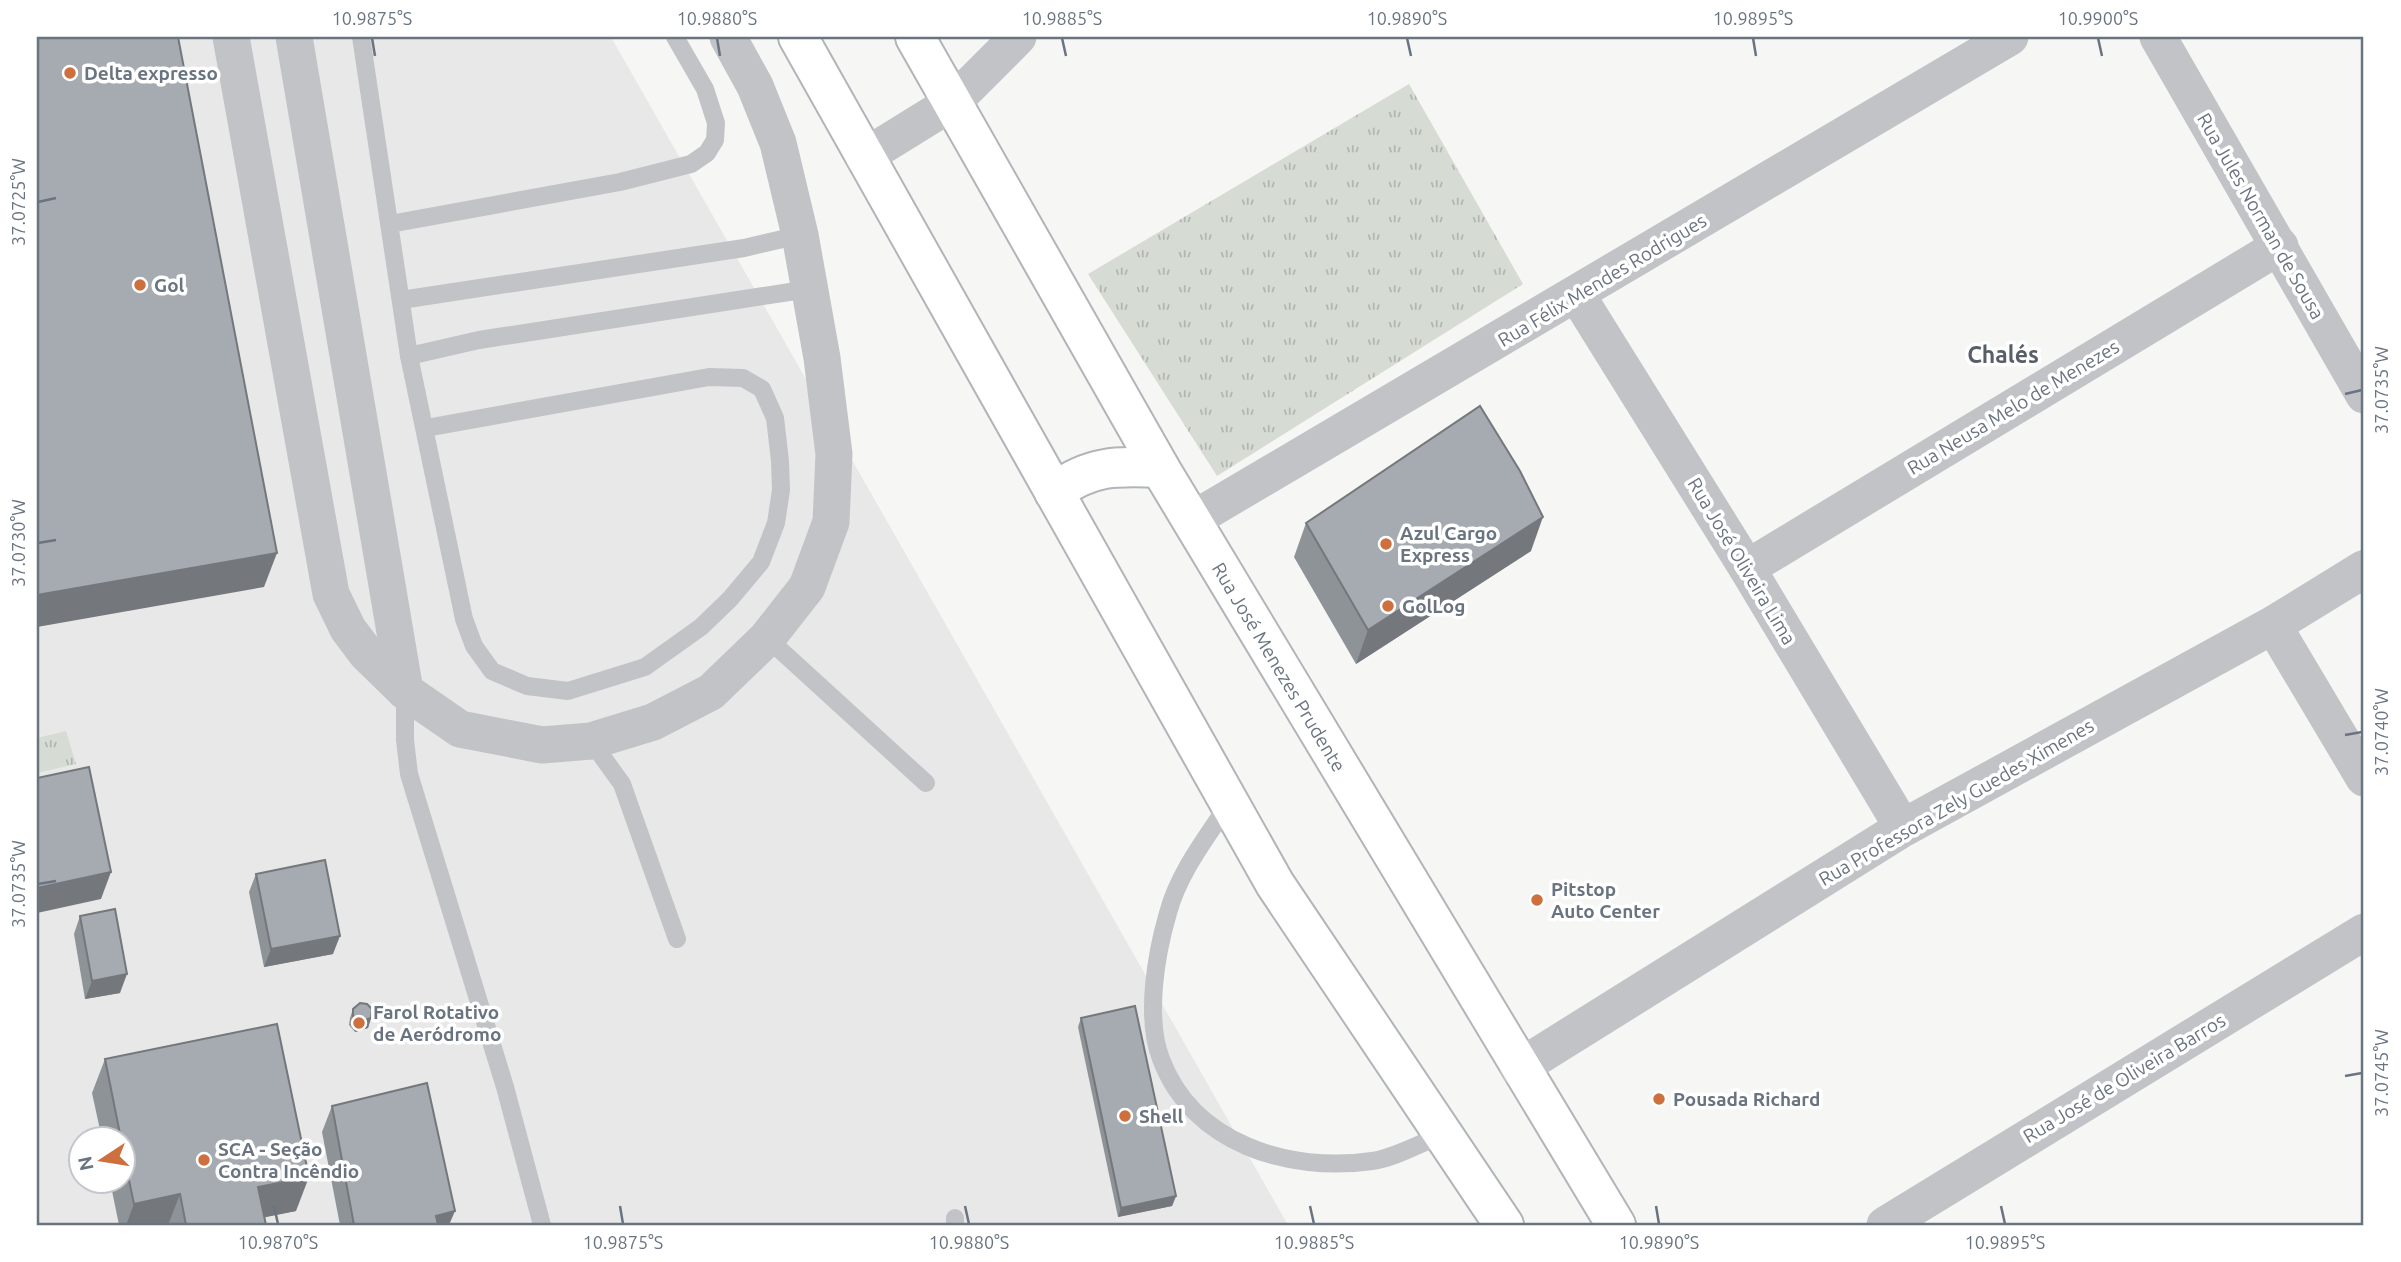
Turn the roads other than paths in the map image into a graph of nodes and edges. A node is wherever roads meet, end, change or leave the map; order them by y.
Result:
1 (231, 37) edge
2 (294, 37) edge
3 (361, 37) edge
4 (675, 37) edge
5 (728, 37) edge
6 (798, 37) edge
7 (915, 37) edge
8 (1018, 37) edge
9 (2010, 37) edge
10 (2158, 37) edge
11 (954, 102) junction
12 (864, 158) junction
13 (390, 224) junction
14 (800, 235) junction
15 (2280, 246) junction
16 (809, 289) junction
17 (1577, 295) junction
18 (401, 300) junction
19 (409, 356) junction
20 (2364, 395) edge
21 (426, 428) junction
22 (1160, 468) junction
23 (1054, 492) junction
24 (1192, 520) junction
25 (1747, 568) junction
26 (2364, 569) edge
27 (2273, 625) junction
28 (767, 638) junction
29 (405, 691) junction
30 (591, 741) junction
31 (2364, 778) edge
32 (926, 783) dead end
33 (1230, 802) junction
34 (1903, 828) junction
35 (2364, 932) edge
36 (677, 939) dead end
37 (1518, 1068) junction
38 (1442, 1135) junction
39 (542, 1225) edge
40 (1504, 1225) edge
41 (1616, 1225) edge
42 (1885, 1225) edge

1 - 29 street
2 - 29 street
3 - 13 lane
4 - 13 lane
5 - 14 street
6 - 12 main road
7 - 11 main road, Rua José Menezes Prudente
8 - 11 street
9 - 17 street, Rua Félix Mendes Rodrigues
10 - 15 street, Rua Jules Norman de Sousa
11 - 12 street
11 - 22 main road, Rua José Menezes Prudente
12 - 23 main road
13 - 18 lane
14 - 16 street
14 - 18 lane
15 - 20 street, Rua Jules Norman de Sousa
15 - 25 street, Rua Neusa Melo de Menezes
16 - 19 lane
16 - 28 street
17 - 24 street, Rua Félix Mendes Rodrigues
17 - 25 street, Rua José Oliveira Lima
18 - 19 lane
19 - 21 lane
21 - 21 lane
22 - 23 main road
22 - 24 main road, Rua José Menezes Prudente
23 - 33 main road
24 - 37 main road, Rua José Menezes Prudente
25 - 34 street, Rua José Oliveira Lima
26 - 27 street, Rua Professora Zely Guedes Ximenes
27 - 31 street
27 - 34 street, Rua Professora Zely Guedes Ximenes
28 - 30 street
28 - 32 lane
29 - 30 street
29 - 39 lane
30 - 36 lane
33 - 38 main road
33 - 38 lane
34 - 37 street, Rua Professora Zely Guedes Ximenes
35 - 42 street, Rua José de Oliveira Barros
37 - 41 main road, Rua José Menezes Prudente
38 - 40 main road

